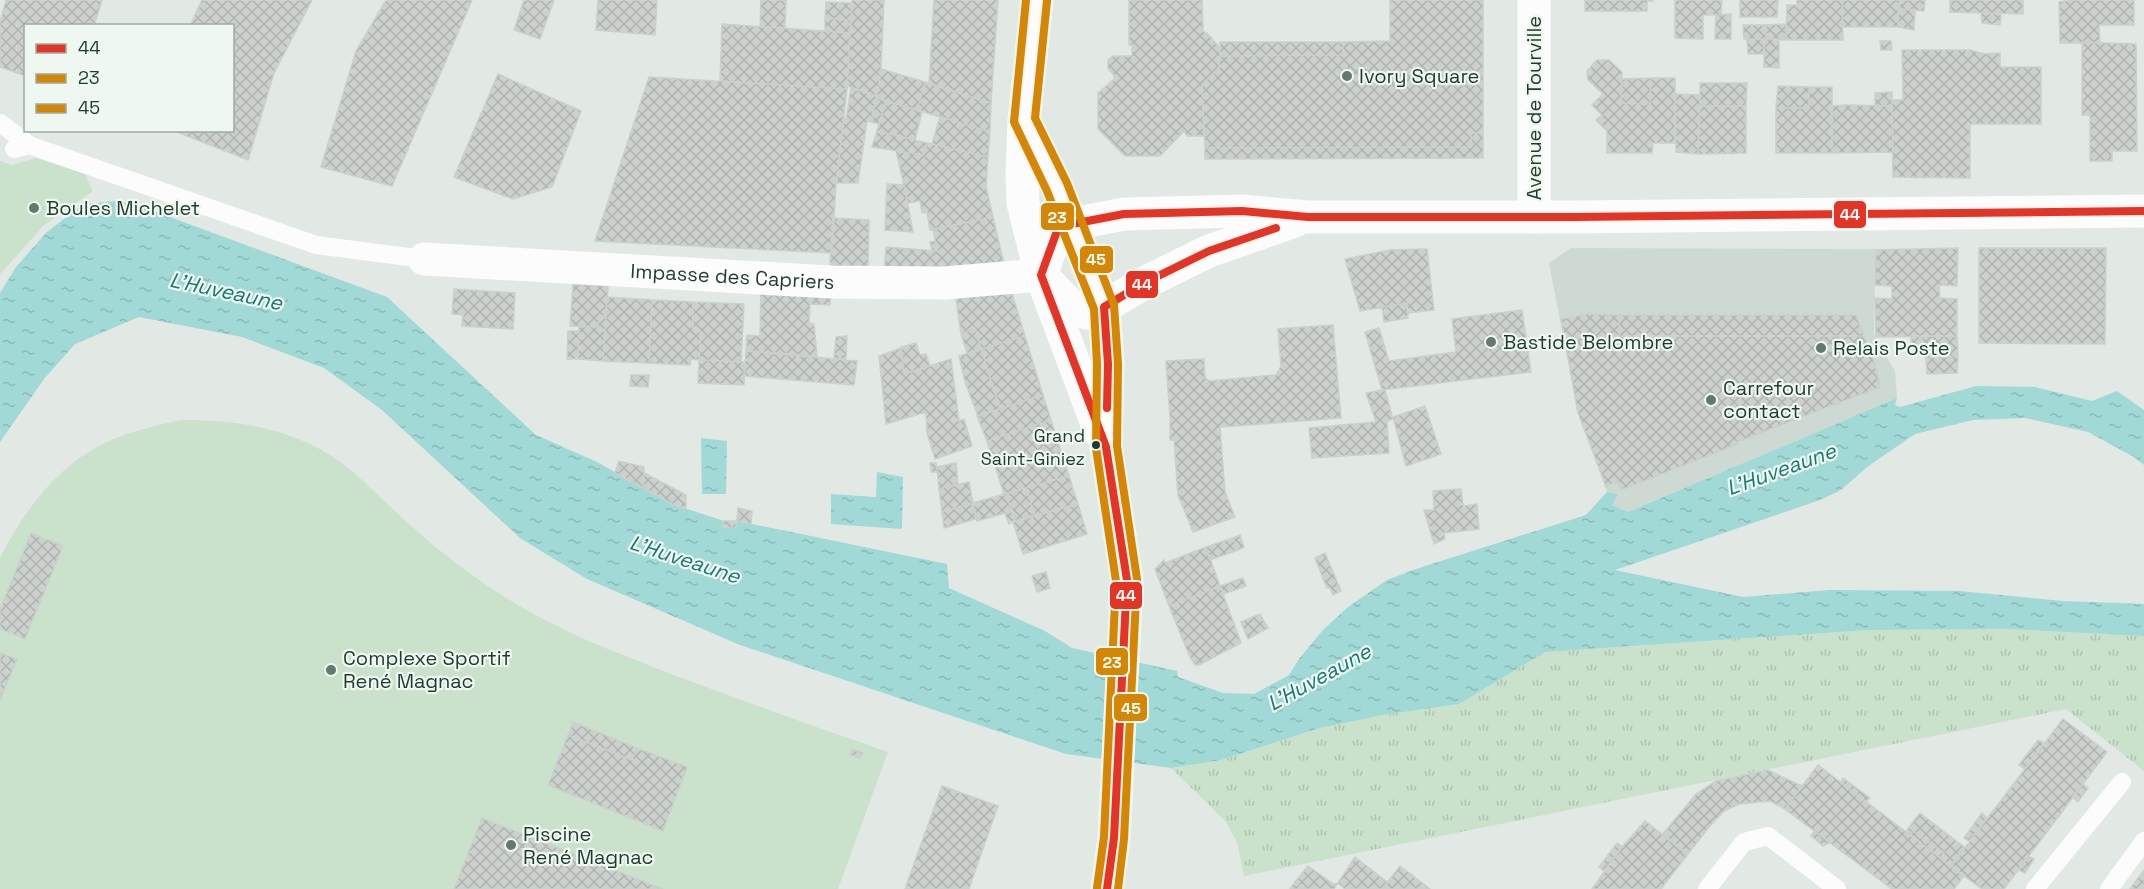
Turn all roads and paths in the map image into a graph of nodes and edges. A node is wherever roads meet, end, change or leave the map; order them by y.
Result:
1 (1037, 0) edge
2 (1534, 0) edge
3 (1024, 120) junction
4 (0, 123) edge
5 (2144, 211) edge
6 (1308, 217) junction
7 (1534, 217) junction
8 (1072, 224) junction
9 (424, 259) joint
10 (1041, 275) junction
11 (1104, 307) junction
12 (1106, 447) junction
13 (2122, 782) dead end
14 (2144, 841) edge
15 (1107, 889) edge
16 (1707, 889) edge
17 (1837, 889) edge
18 (2035, 889) edge
19 (2109, 889) edge

1 - 3 street
2 - 7 street, Avenue de Tourville
3 - 8 street
3 - 10 street
4 - 9 lane
5 - 7 street
6 - 7 street
6 - 8 street
6 - 11 street
8 - 10 street
8 - 11 street
9 - 10 street, Impasse des Capriers
10 - 11 street
10 - 12 street
11 - 12 street
12 - 15 street
13 - 18 lane
14 - 19 lane
16 - 17 lane

